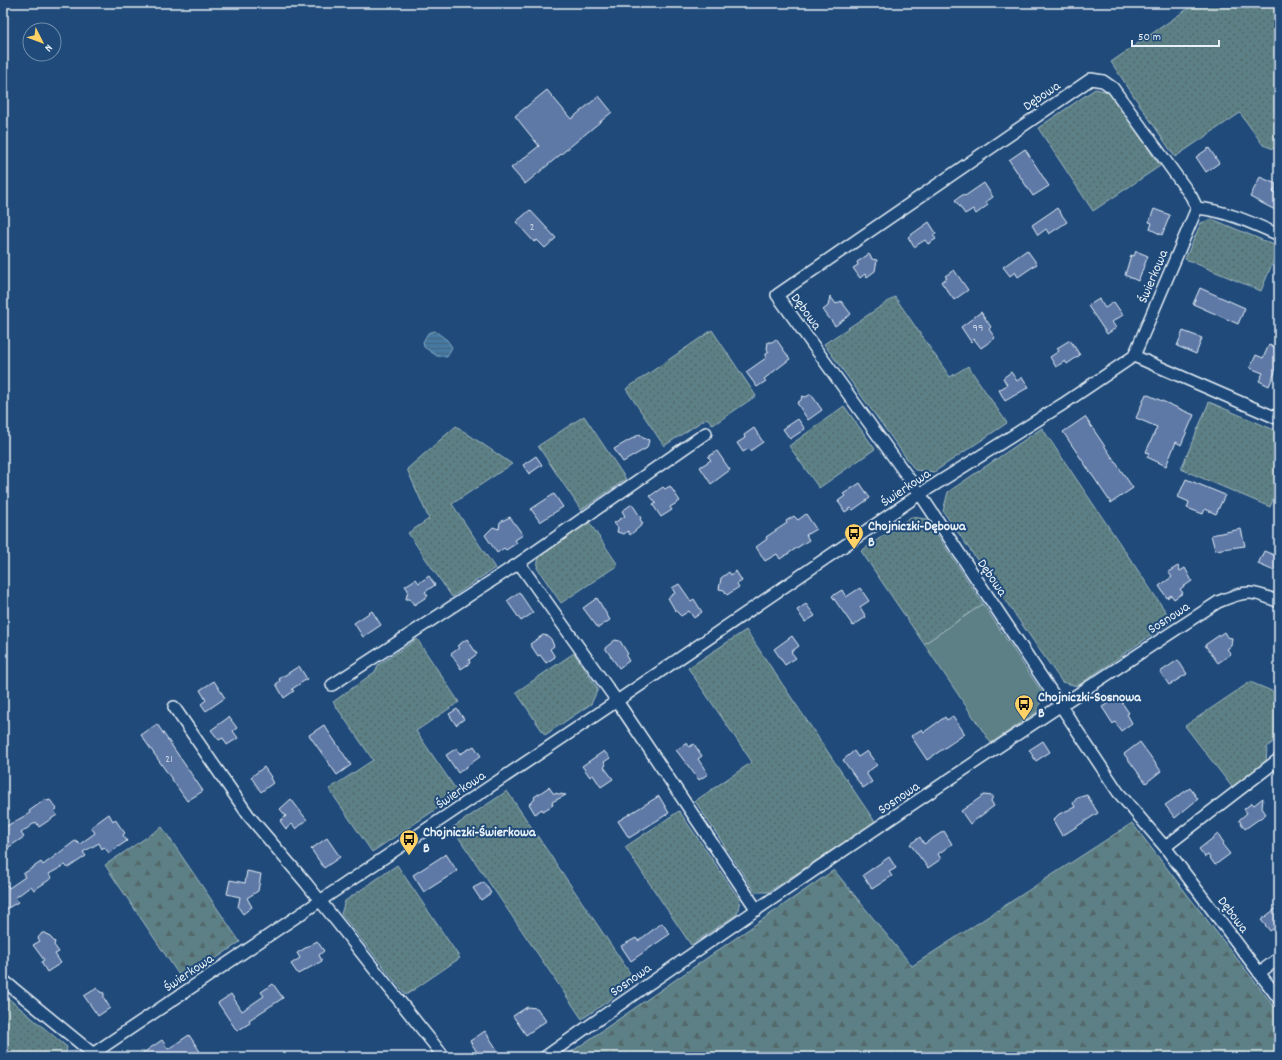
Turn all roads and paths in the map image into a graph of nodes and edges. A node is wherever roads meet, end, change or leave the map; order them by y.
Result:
1 (1197, 208) junction
2 (1279, 235) edge
3 (1134, 356) junction
4 (1279, 419) edge
5 (706, 433) dead end
6 (920, 494) junction
7 (519, 562) junction
8 (1279, 602) edge
9 (332, 685) dead end
10 (617, 701) junction
11 (1060, 705) junction
12 (174, 706) dead end
13 (1279, 760) edge
14 (1165, 847) junction
15 (320, 902) junction
16 (757, 910) junction
17 (1279, 958) edge
18 (1259, 973) junction
19 (3, 980) edge
20 (1279, 999) edge
21 (93, 1056) edge
22 (444, 1057) edge
23 (545, 1057) edge

1 - 2 street
1 - 3 street, Świerkowa
1 - 6 street, Dębowa
3 - 4 street
3 - 6 street, Świerkowa
5 - 7 street
6 - 10 street, Świerkowa
6 - 11 street, Dębowa
7 - 9 street
7 - 10 street
8 - 11 street, Sosnowa
10 - 15 street, Świerkowa
10 - 16 street
11 - 14 street, Dębowa
11 - 16 street, Sosnowa
12 - 15 street
13 - 14 street
14 - 18 street, Dębowa
15 - 21 street, Świerkowa
15 - 22 street
16 - 23 street, Sosnowa
17 - 18 street
18 - 20 street, Dębowa
19 - 21 street, Świerkowa

